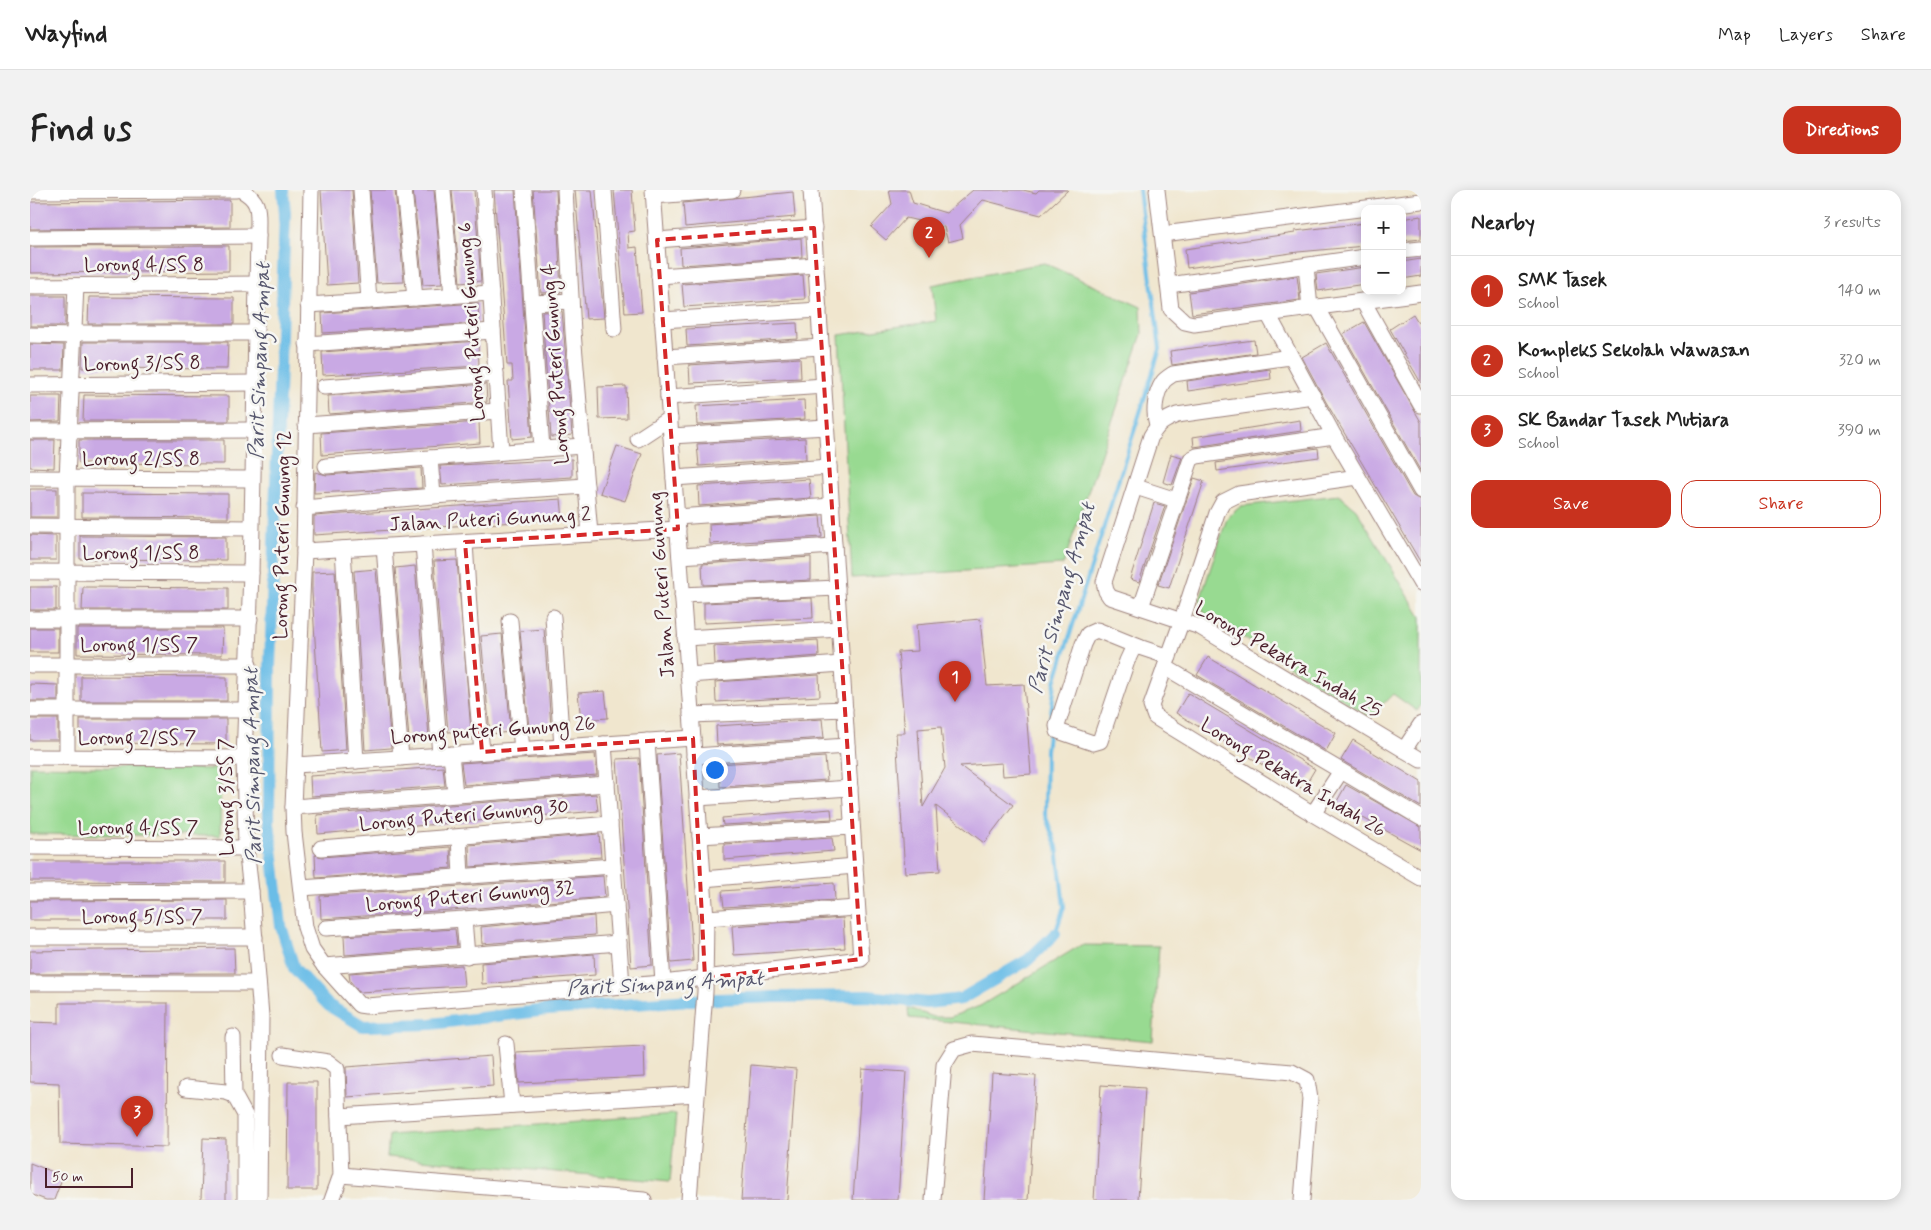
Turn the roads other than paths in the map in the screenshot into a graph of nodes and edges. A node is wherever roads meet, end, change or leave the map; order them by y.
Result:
1 (311, 190) edge
2 (361, 190) edge
3 (404, 190) edge
4 (444, 190) edge
5 (484, 190) edge
6 (524, 190) edge
7 (565, 190) edge
8 (604, 190) edge
9 (732, 190) edge
10 (811, 190) edge
11 (1157, 190) edge
12 (30, 191) edge
13 (244, 191) edge
14 (653, 193) edge
15 (1421, 201) edge
16 (814, 228) junction
17 (1163, 234) junction
18 (258, 236) junction
19 (30, 238) edge
20 (657, 240) junction
21 (1421, 249) edge
22 (1406, 251) edge
23 (1361, 258) edge
24 (816, 265) junction
25 (1306, 266) junction
26 (659, 276) junction
27 (258, 284) junction
28 (1168, 285) junction
29 (30, 286) edge
30 (76, 286) junction
31 (491, 293) junction
32 (452, 296) junction
33 (415, 298) junction
34 (1419, 298) edge
35 (369, 301) junction
36 (571, 301) junction
37 (1363, 301) junction
38 (533, 303) junction
39 (308, 305) junction
40 (1314, 308) junction
41 (819, 310) junction
42 (1268, 314) junction
43 (662, 320) junction
44 (614, 329) dead end
45 (493, 332) junction
46 (256, 333) junction
47 (74, 334) junction
48 (30, 335) edge
49 (307, 344) junction
50 (821, 347) junction
51 (665, 356) junction
52 (1290, 356) junction
53 (496, 374) junction
54 (254, 383) junction
55 (30, 385) edge
56 (72, 386) junction
57 (824, 386) junction
58 (324, 387) dead end
59 (1312, 396) junction
60 (668, 397) junction
61 (1421, 405) edge
62 (498, 411) junction
63 (670, 418) junction
64 (306, 424) junction
65 (1157, 425) junction
66 (826, 427) junction
67 (253, 430) junction
68 (30, 432) edge
69 (69, 432) junction
70 (671, 436) junction
71 (1334, 436) junction
72 (638, 439) dead end
73 (582, 446) junction
74 (542, 449) junction
75 (501, 452) junction
76 (430, 458) junction
77 (326, 466) dead end
78 (829, 467) junction
79 (1358, 477) junction
80 (30, 478) edge
81 (67, 478) junction
82 (674, 478) junction
83 (252, 479) junction
84 (586, 486) junction
85 (1136, 487) junction
86 (1421, 491) edge
87 (433, 496) junction
88 (1176, 500) junction
89 (832, 506) junction
90 (304, 508) junction
91 (677, 523) junction
92 (30, 526) edge
93 (67, 526) junction
94 (251, 528) junction
95 (590, 534) junction
96 (465, 542) junction
97 (422, 544) junction
98 (384, 546) junction
99 (834, 546) junction
100 (343, 549) junction
101 (304, 551) junction
102 (680, 556) junction
103 (30, 572) edge
104 (67, 573) junction
105 (251, 573) junction
106 (1421, 584) edge
107 (837, 588) junction
108 (682, 595) junction
109 (1141, 607) junction
110 (553, 617) dead end
111 (30, 619) edge
112 (66, 619) junction
113 (250, 619) junction
114 (1182, 620) junction
115 (510, 621) dead end
116 (840, 629) junction
117 (686, 638) junction
118 (1139, 647) junction
119 (1167, 662) junction
120 (842, 664) junction
121 (30, 665) edge
122 (66, 665) junction
123 (249, 665) junction
124 (688, 675) junction
125 (845, 709) junction
126 (30, 710) edge
127 (67, 710) junction
128 (246, 710) junction
129 (691, 715) junction
130 (1421, 724) edge
131 (693, 738) junction
132 (646, 741) junction
133 (604, 744) junction
134 (847, 746) junction
135 (562, 747) junction
136 (522, 750) junction
137 (1404, 750) junction
138 (482, 752) junction
139 (446, 755) junction
140 (694, 756) junction
141 (30, 757) edge
142 (67, 757) junction
143 (244, 758) junction
144 (402, 758) junction
145 (1421, 760) edge
146 (356, 761) junction
147 (296, 765) junction
148 (1341, 771) junction
149 (607, 784) junction
150 (850, 788) junction
151 (455, 794) junction
152 (697, 798) junction
153 (293, 806) junction
154 (1313, 814) junction
155 (1421, 818) edge
156 (610, 824) junction
157 (852, 827) junction
158 (700, 836) junction
159 (459, 838) junction
160 (30, 847) edge
161 (246, 848) junction
162 (321, 848) dead end
163 (613, 866) junction
164 (855, 866) junction
165 (462, 876) junction
166 (1421, 878) edge
167 (703, 879) junction
168 (301, 888) junction
169 (30, 892) edge
170 (251, 892) junction
171 (616, 905) junction
172 (858, 908) junction
173 (706, 918) junction
174 (464, 919) junction
175 (326, 928) dead end
176 (30, 937) edge
177 (255, 937) junction
178 (619, 943) junction
179 (467, 956) junction
180 (324, 966) junction
181 (30, 983) edge
182 (258, 983) junction
183 (663, 983) junction
184 (622, 985) junction
185 (705, 992) junction
186 (233, 1037) dead end
187 (506, 1044) dead end
188 (283, 1055) dead end
189 (186, 1088) dead end
190 (697, 1094) junction
191 (234, 1095) junction
192 (512, 1105) junction
193 (339, 1116) junction
194 (341, 1175) junction
195 (502, 1194) edge
196 (245, 1200) edge
197 (259, 1200) edge
198 (332, 1200) edge
199 (644, 1200) edge
200 (689, 1200) edge
201 (933, 1200) edge
202 (1302, 1200) edge

1 - 39 street, Lorong Puteri Gunung 12
2 - 35 street
3 - 33 street
4 - 32 street
5 - 31 street, Lorong Puteri Gunung 6
6 - 38 street
7 - 36 street, Lorong Puteri Gunung 4
8 - 44 street
9 - 14 street
10 - 16 street
11 - 17 street
12 - 13 street
13 - 18 street, Lorong 3/SS 7
14 - 20 street, Jalan Puteri Gunung
15 - 17 street
16 - 20 street
16 - 24 street
17 - 28 street
18 - 19 street
18 - 27 street, Lorong 3/SS 7
20 - 26 street, Jalan Puteri Gunung
21 - 22 street
23 - 25 street
24 - 26 street
24 - 41 street
25 - 28 street
25 - 40 street
26 - 43 street, Jalan Puteri Gunung
27 - 30 street, Lorong 4/SS 8
27 - 46 street, Lorong 3/SS 7
28 - 42 street
29 - 30 street, Lorong 4/SS 8
30 - 47 street
31 - 32 street
31 - 45 street, Lorong Puteri Gunung 6
32 - 33 street
33 - 35 street
34 - 37 street
35 - 39 street
36 - 38 street
36 - 73 street, Lorong Puteri Gunung 4
37 - 40 street
37 - 61 street
38 - 74 street
39 - 49 street, Lorong Puteri Gunung 12
40 - 42 street
40 - 86 street
41 - 43 street
41 - 50 street
42 - 52 street
43 - 51 street, Jalan Puteri Gunung
45 - 49 street
45 - 53 street, Lorong Puteri Gunung 6
46 - 47 street
46 - 54 street, Lorong 3/SS 7
47 - 48 street
47 - 56 street
49 - 64 street, Lorong Puteri Gunung 12
50 - 51 street
50 - 57 street
51 - 60 street, Jalan Puteri Gunung
52 - 59 street
52 - 65 street
53 - 58 street
53 - 62 street, Lorong Puteri Gunung 6
54 - 56 street, Lorong 3/SS 8
54 - 67 street, Lorong 3/SS 7
55 - 56 street, Lorong 3/SS 8
56 - 69 street
57 - 60 street
57 - 66 street
59 - 65 street
59 - 71 street
60 - 63 street, Jalan Puteri Gunung
62 - 64 street
62 - 75 street, Lorong Puteri Gunung 6
63 - 70 street, Jalan Puteri Gunung
63 - 72 street
64 - 90 street, Lorong Puteri Gunung 12
65 - 85 street
66 - 70 street
66 - 78 street
67 - 69 street
67 - 83 street, Lorong 3/SS 7
68 - 69 street
69 - 81 street
70 - 82 street, Jalan Puteri Gunung
71 - 79 street
71 - 88 street
73 - 74 street
73 - 84 street, Lorong Puteri Gunung 4
74 - 75 street
75 - 76 street
76 - 77 street
76 - 87 street
78 - 82 street
78 - 89 street
79 - 106 street
79 - 114 street
80 - 81 street, Lorong 2/SS 8
81 - 83 street, Lorong 2/SS 8
81 - 93 street
82 - 91 street, Jalan Puteri Gunung
83 - 94 street, Lorong 3/SS 7
84 - 87 street
84 - 95 street, Lorong Puteri Gunung 4
85 - 88 street
85 - 109 street, Lorong Pekatra Indah 25
87 - 90 street
88 - 109 street
89 - 91 street, Jalan Puteri Gunung 2
89 - 99 street
90 - 101 street, Lorong Puteri Gunung 12
91 - 95 street, Jalan Puteri Gunung 2
91 - 102 street, Jalan Puteri Gunung
92 - 93 street
93 - 94 street
93 - 104 street
94 - 105 street, Lorong 3/SS 7
95 - 96 street, Jalan Puteri Gunung 2
96 - 97 street, Jalan Puteri Gunung 2
96 - 138 street
97 - 98 street, Jalan Puteri Gunung 2
97 - 139 street
98 - 100 street, Jalan Puteri Gunung 2
98 - 144 street
99 - 102 street
99 - 107 street
100 - 101 street, Jalan Puteri Gunung 2
100 - 146 street
101 - 147 street, Lorong Puteri Gunung 12
102 - 108 street, Jalan Puteri Gunung
103 - 104 street, Lorong 1/SS 8
104 - 105 street, Lorong 1/SS 8
104 - 112 street
105 - 113 street, Lorong 3/SS 7
107 - 108 street
107 - 116 street
108 - 117 street, Jalan Puteri Gunung
109 - 114 street, Lorong Pekatra Indah 25
110 - 135 street
111 - 112 street
112 - 113 street
112 - 122 street
113 - 123 street, Lorong 3/SS 7
114 - 119 street
114 - 137 street, Lorong Pekatra Indah 25
115 - 136 street
116 - 117 street
116 - 120 street
117 - 124 street, Jalan Puteri Gunung
118 - 118 street
118 - 119 street
119 - 148 street
119 - 154 street, Lorong Pekatra Indah 26
120 - 124 street
120 - 125 street
121 - 122 street, Lorong 1/SS 7
122 - 123 street, Lorong 1/SS 7
122 - 127 street
123 - 128 street, Lorong 3/SS 7
124 - 129 street, Jalan Puteri Gunung
125 - 129 street
125 - 134 street
126 - 127 street
127 - 128 street
127 - 142 street
128 - 143 street, Lorong 3/SS 7
129 - 131 street, Jalan Puteri Gunung
130 - 137 street
131 - 132 street, Lorong puteri Gunung 26
131 - 140 street, Jalan Puteri Gunung
132 - 133 street, Lorong puteri Gunung 26
132 - 183 street
133 - 135 street, Lorong puteri Gunung 26
133 - 149 street
134 - 140 street
134 - 150 street
135 - 136 street, Lorong puteri Gunung 26
136 - 138 street, Lorong puteri Gunung 26
137 - 145 street, Lorong Pekatra Indah 25
138 - 139 street, Lorong puteri Gunung 26
139 - 144 street, Lorong puteri Gunung 26
139 - 151 street
140 - 152 street, Jalan Puteri Gunung
141 - 142 street, Lorong 2/SS 7
142 - 143 street, Lorong 2/SS 7
143 - 161 street, Lorong 3/SS 7
144 - 146 street, Lorong puteri Gunung 26
146 - 147 street, Lorong puteri Gunung 26
147 - 153 street, Lorong Puteri Gunung 12
148 - 154 street
148 - 155 street
149 - 151 street
149 - 156 street
150 - 152 street
150 - 157 street
151 - 153 street
152 - 158 street, Jalan Puteri Gunung
153 - 168 street, Lorong Puteri Gunung 12
154 - 166 street, Lorong Pekatra Indah 26
156 - 159 street, Lorong Puteri Gunung 30
156 - 163 street
157 - 158 street
157 - 164 street
158 - 167 street, Jalan Puteri Gunung
159 - 162 street, Lorong Puteri Gunung 30
159 - 165 street
160 - 161 street, Lorong 4/SS 7
161 - 170 street, Lorong 3/SS 7
163 - 165 street
163 - 171 street
164 - 167 street
164 - 172 street
165 - 168 street
167 - 173 street, Jalan Puteri Gunung
168 - 180 street, Lorong Puteri Gunung 12
169 - 170 street
170 - 177 street, Lorong 3/SS 7
171 - 174 street, Lorong Puteri Gunung 32
171 - 178 street
172 - 173 street
172 - 185 street, Lorong Puteri Gunung 12
173 - 185 street, Jalan Puteri Gunung
174 - 175 street, Lorong Puteri Gunung 32
174 - 179 street
176 - 177 street, Lorong 5/SS 7
177 - 182 street, Lorong 3/SS 7
178 - 179 street
178 - 184 street
179 - 180 street
180 - 184 street, Lorong Puteri Gunung 12
181 - 182 street
182 - 197 street, Lorong 3/SS 7
183 - 184 street, Lorong Puteri Gunung 12
183 - 185 street, Lorong Puteri Gunung 12
185 - 190 street, Jalan Puteri Gunung
186 - 191 street
187 - 192 street
188 - 193 street
189 - 191 street
190 - 192 street
190 - 200 street, Jalan Puteri Gunung
191 - 196 street
192 - 193 street
193 - 194 street
194 - 195 street
194 - 198 street
195 - 199 street
201 - 202 street

